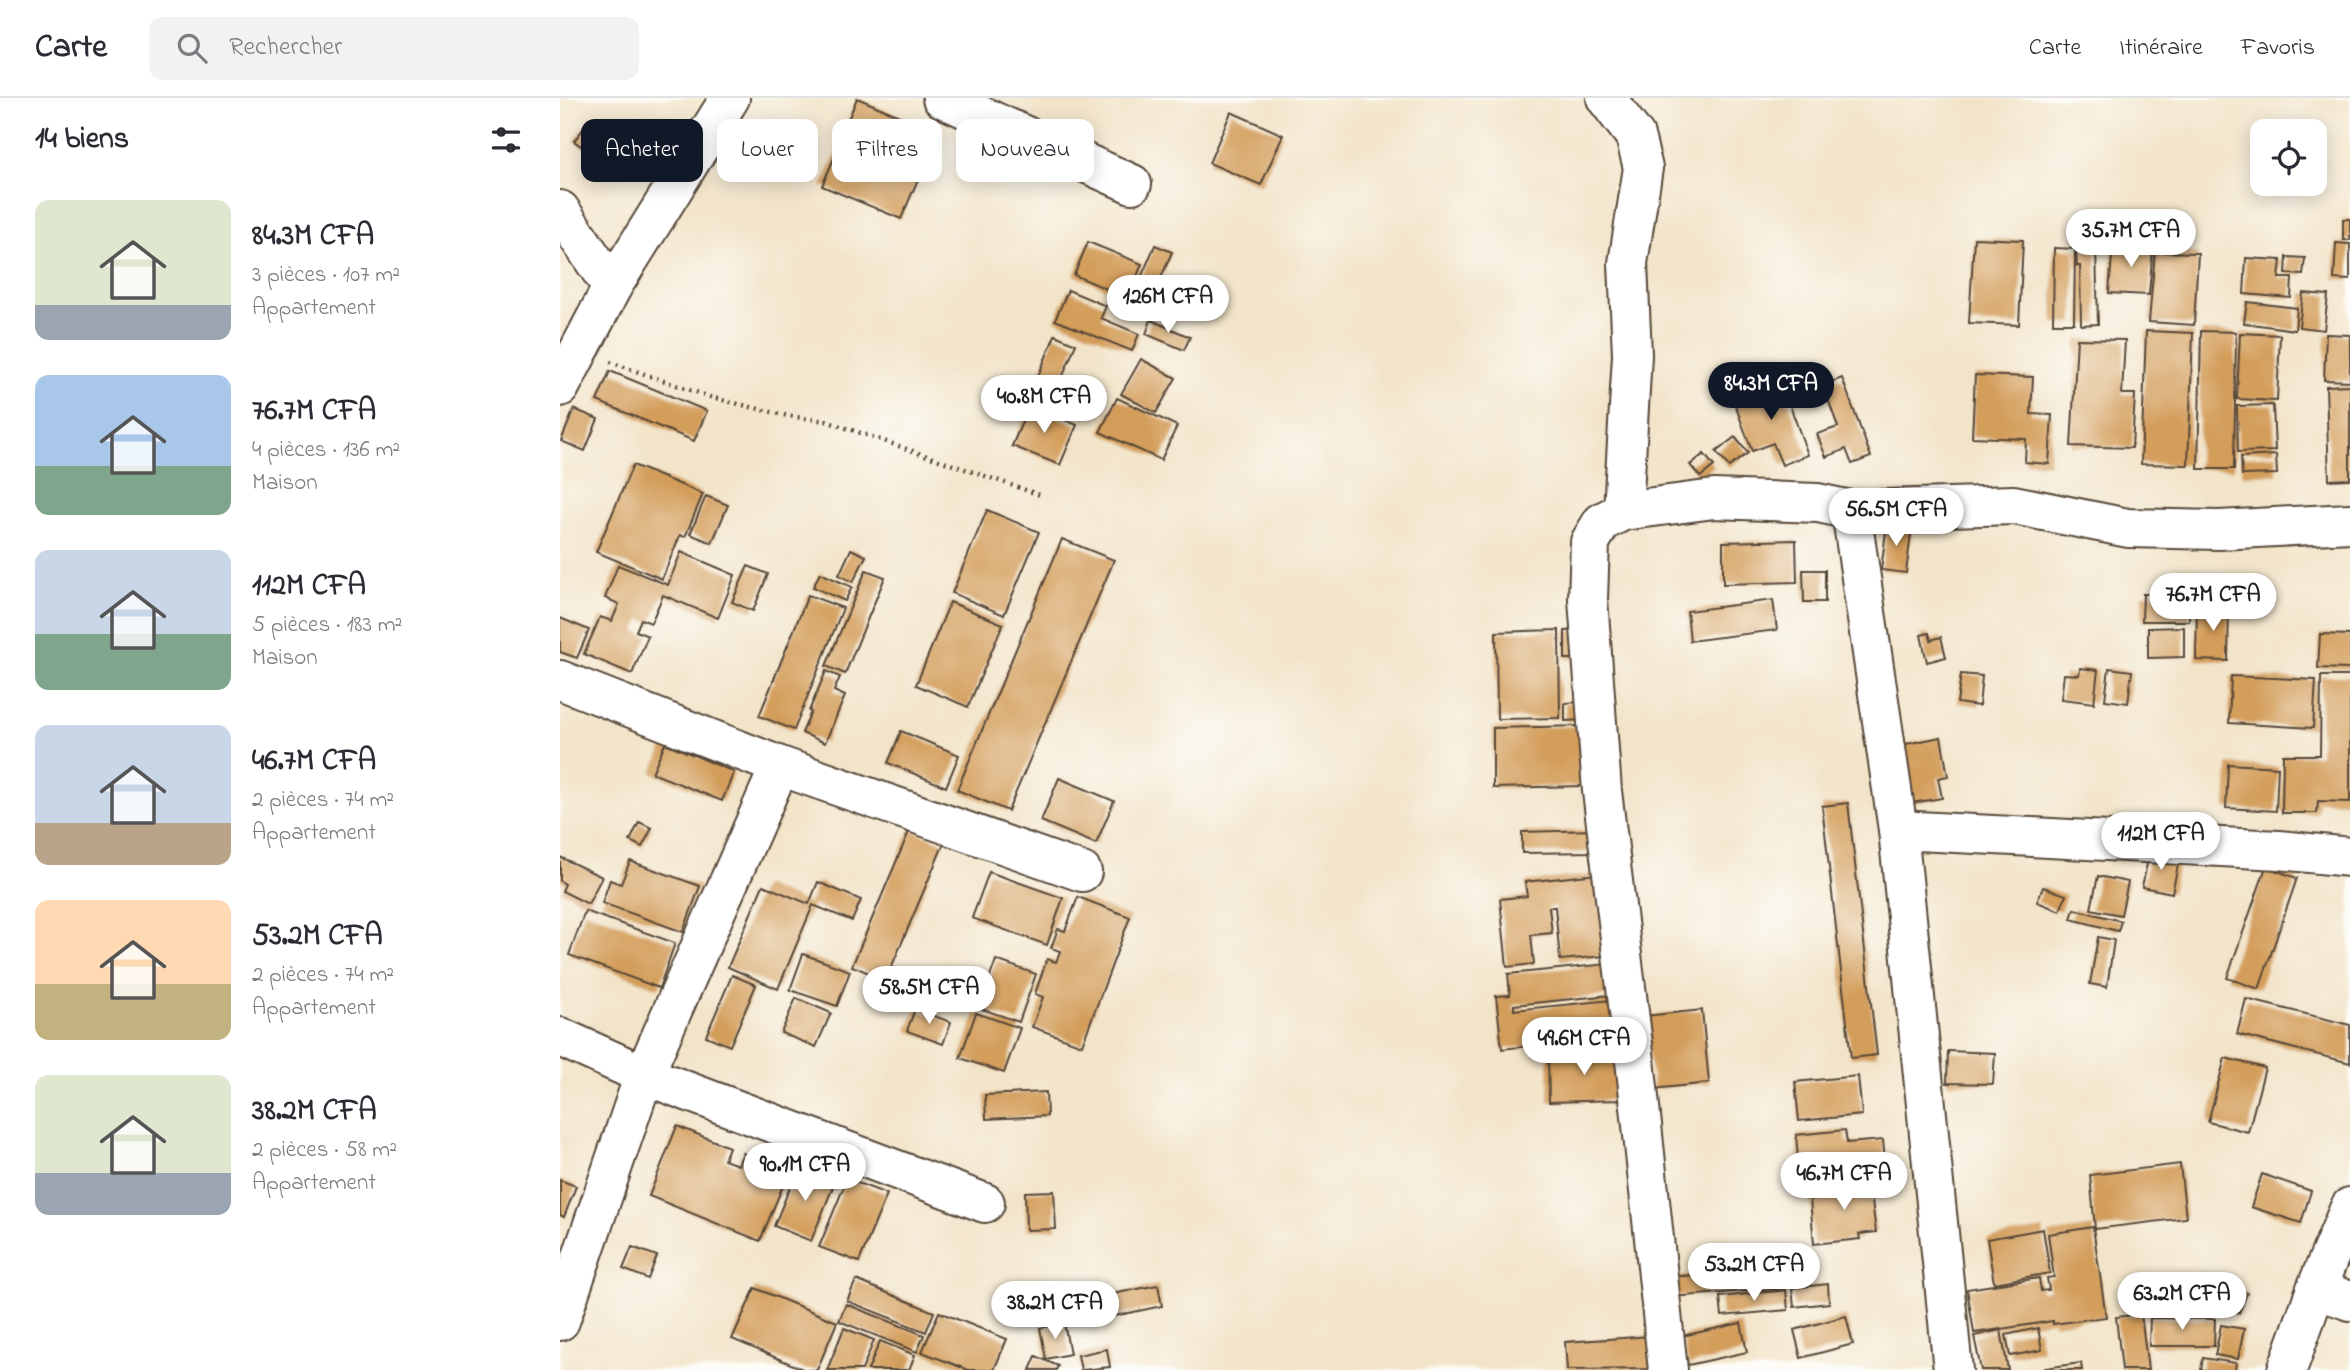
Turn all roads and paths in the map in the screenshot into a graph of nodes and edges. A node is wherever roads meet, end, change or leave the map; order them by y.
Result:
1 (759, 98) edge
2 (942, 98) edge
3 (1606, 98) edge
4 (723, 110) edge
5 (1132, 184) dead end
6 (560, 210) edge
7 (612, 287) junction
8 (576, 335) edge
9 (560, 387) edge
10 (1040, 495) dead end
11 (1851, 510) junction
12 (1623, 511) junction
13 (2350, 523) edge
14 (560, 680) edge
15 (780, 766) junction
16 (1898, 830) junction
17 (2350, 857) edge
18 (1082, 872) dead end
19 (560, 1037) edge
20 (644, 1075) junction
21 (985, 1203) dead end
22 (2350, 1207) edge
23 (2333, 1295) edge
24 (560, 1321) edge
25 (1668, 1370) edge
26 (1952, 1370) edge
27 (2287, 1370) edge

1 - 4 street
2 - 5 street
3 - 12 street
4 - 7 street
6 - 7 street
7 - 8 street
8 - 9 street
8 - 10 path
11 - 12 street
11 - 13 street
11 - 16 street
12 - 25 street
14 - 15 street
15 - 18 street
15 - 20 street
16 - 17 street
16 - 26 street
19 - 20 street
20 - 21 street
20 - 24 street
22 - 23 street
23 - 27 street

